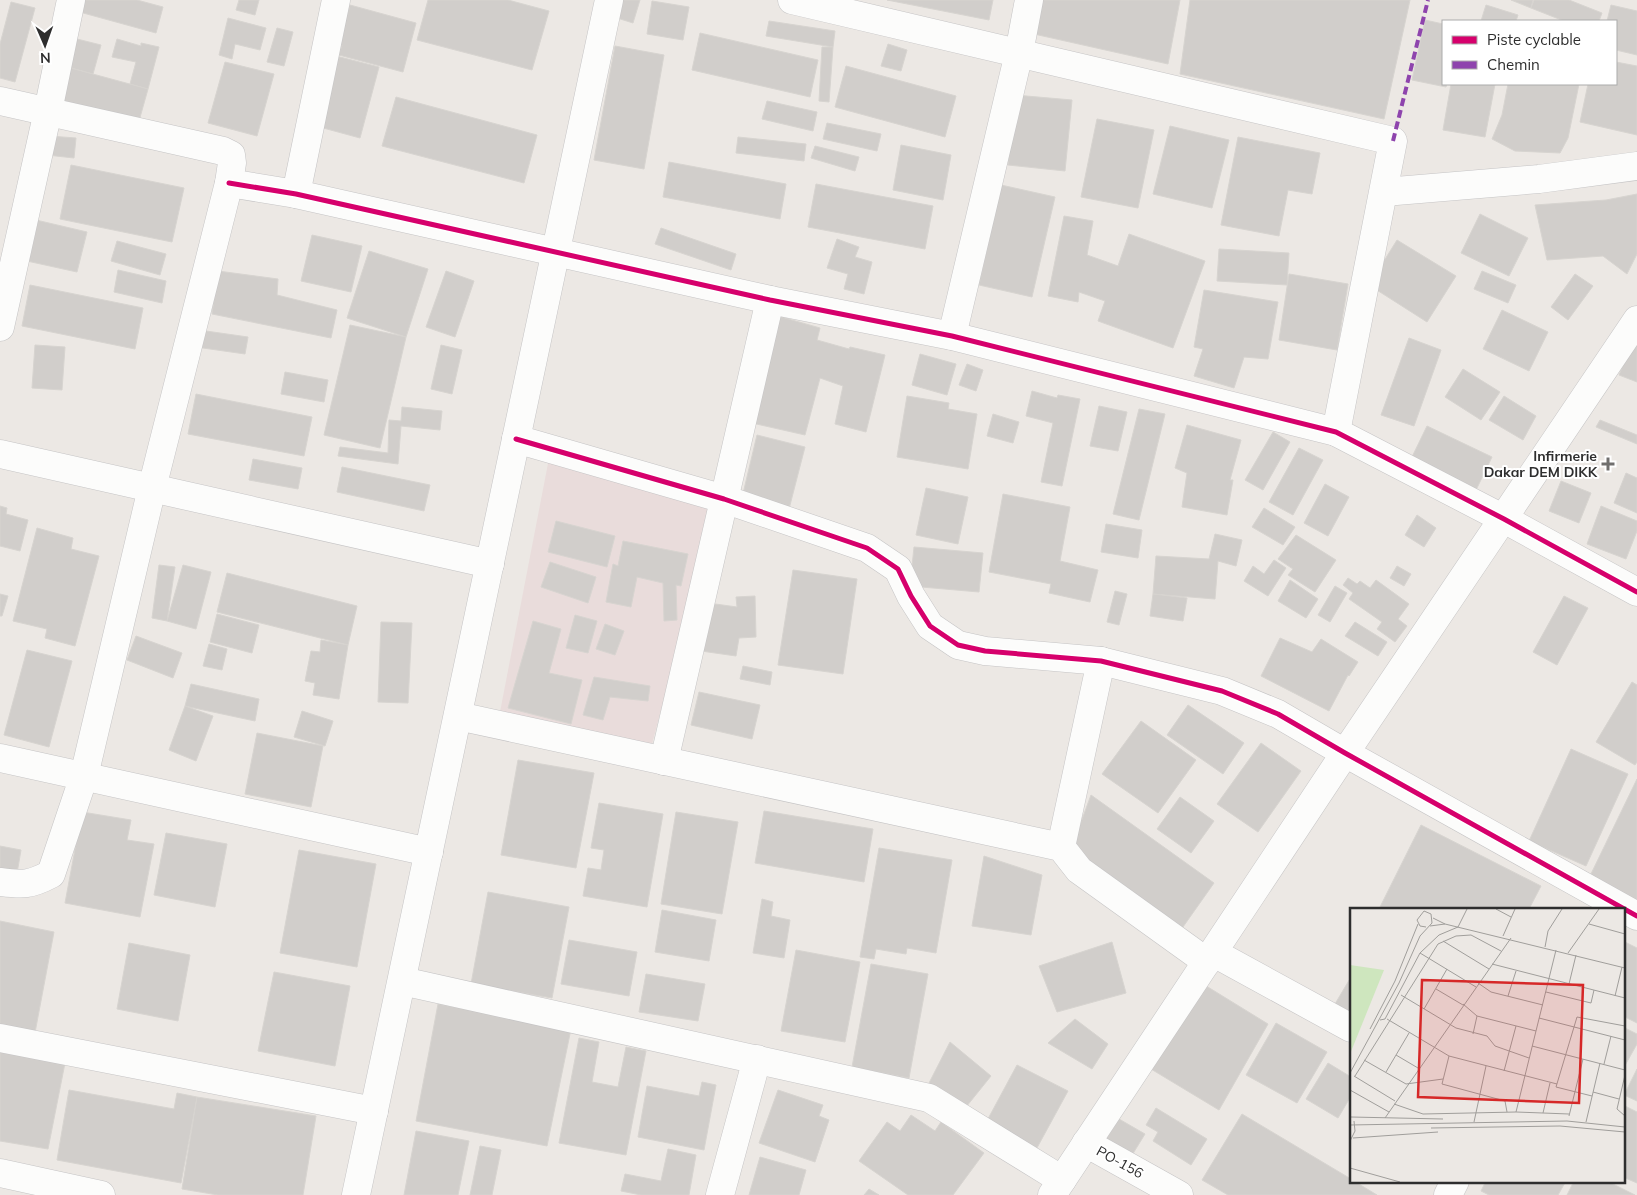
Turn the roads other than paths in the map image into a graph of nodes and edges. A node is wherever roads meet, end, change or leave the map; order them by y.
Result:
1 (71, 0) edge
2 (336, 0) edge
3 (609, 0) edge
4 (792, 0) edge
5 (1029, 0) edge
6 (1020, 53) junction
7 (0, 101) edge
8 (48, 111) junction
9 (1637, 166) edge
10 (229, 183) junction
11 (1384, 192) junction
12 (296, 194) junction
13 (556, 252) junction
14 (770, 300) junction
15 (1637, 320) edge
16 (0, 327) edge
17 (952, 336) junction
18 (1336, 432) junction
19 (516, 439) junction
20 (0, 454) edge
21 (152, 488) junction
22 (724, 499) junction
23 (1504, 519) junction
24 (490, 564) junction
25 (1637, 592) edge
26 (1101, 661) junction
27 (458, 716) junction
28 (1345, 753) junction
29 (0, 758) edge
30 (664, 761) junction
31 (84, 776) junction
32 (1061, 848) junction
33 (429, 852) junction
34 (0, 882) edge
35 (1602, 903) edge
36 (1615, 908) edge
37 (1624, 911) edge
38 (1637, 916) edge
39 (1210, 958) junction
40 (402, 981) junction
41 (1350, 1028) edge
42 (0, 1038) edge
43 (757, 1060) junction
44 (374, 1111) junction
45 (1086, 1143) junction
46 (0, 1173) edge
47 (1454, 1182) edge
48 (1057, 1188) edge
49 (101, 1195) edge
50 (356, 1195) edge
51 (720, 1195) edge
52 (1179, 1195) edge
53 (1448, 1195) edge

1 - 8 street
2 - 12 street
3 - 13 street
4 - 6 street
5 - 6 street
6 - 11 street
6 - 17 street
7 - 8 street
8 - 10 street
8 - 16 street
9 - 11 street
10 - 12 street
10 - 21 street
11 - 18 street
12 - 13 street
13 - 14 street
13 - 19 street
14 - 17 street
14 - 22 street
15 - 23 street
17 - 18 street
18 - 23 street
19 - 22 street
19 - 24 street
20 - 21 street
21 - 24 street
21 - 31 street
22 - 26 street
22 - 30 street
23 - 25 street
23 - 28 street
24 - 27 street
26 - 28 street
26 - 32 street
27 - 30 street
27 - 33 street
28 - 35 street
28 - 39 street
29 - 31 street
30 - 32 street
31 - 33 street
31 - 34 street
32 - 39 street
33 - 40 street
35 - 36 street
37 - 38 street
39 - 41 street
39 - 45 street
40 - 43 street
40 - 44 street
42 - 44 street
43 - 48 street
43 - 51 street
44 - 50 street
45 - 48 street
45 - 52 street, PO-156
46 - 49 street
47 - 53 street

